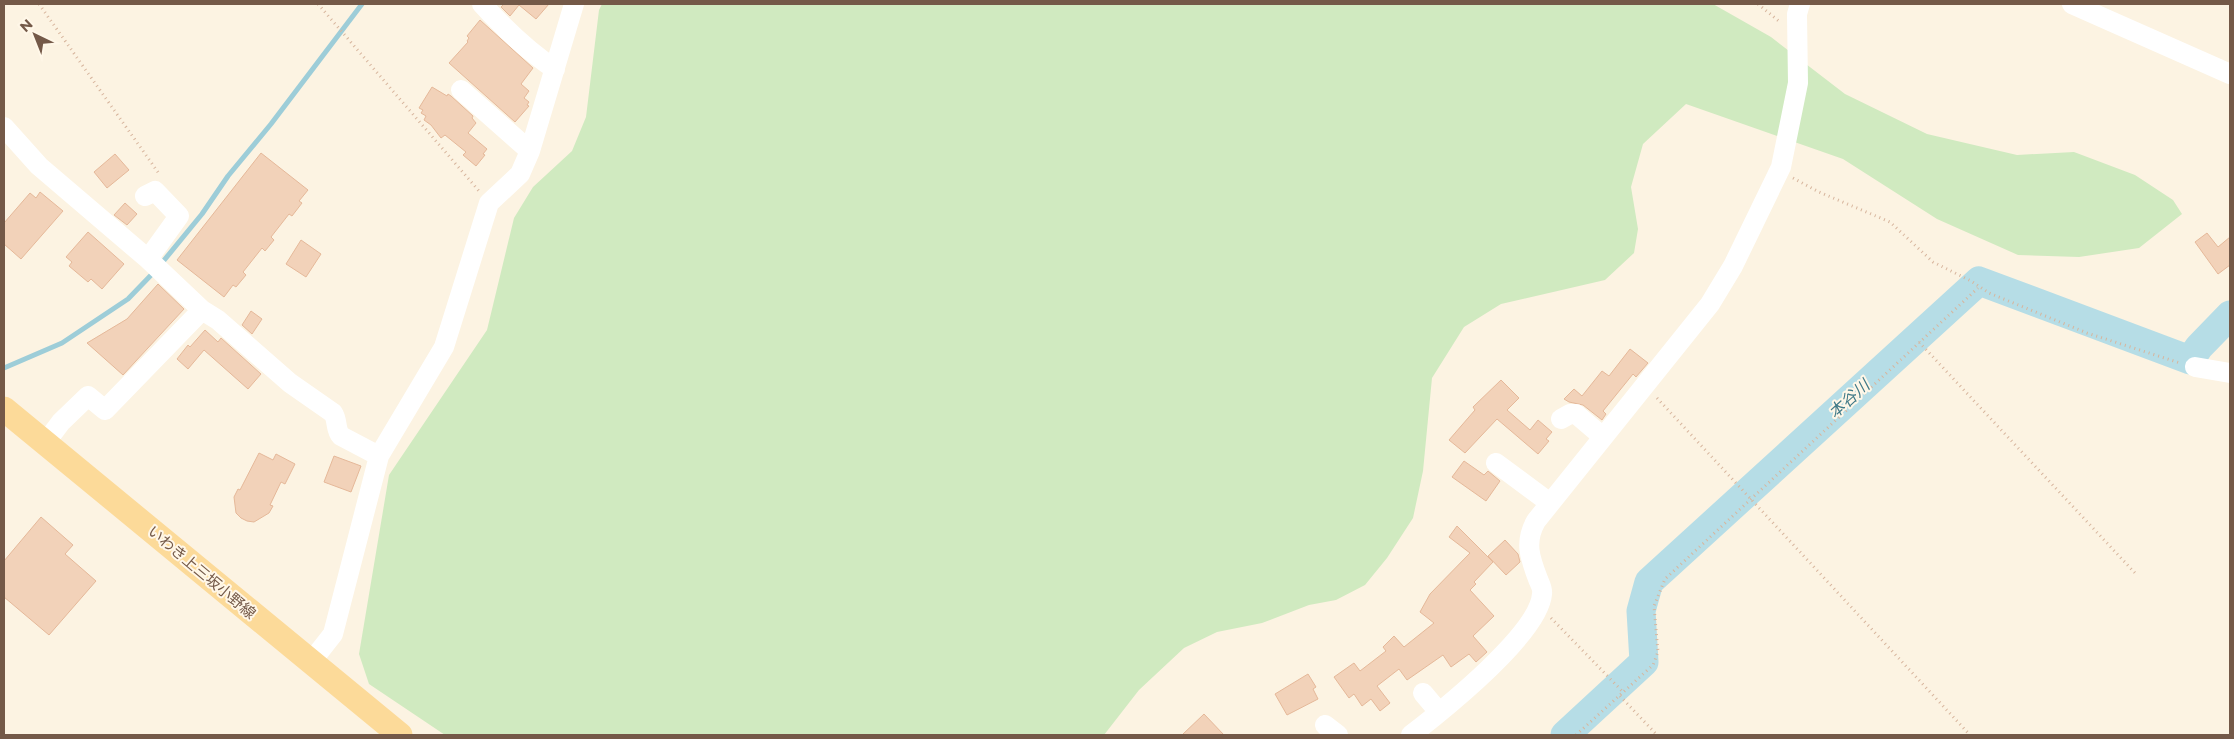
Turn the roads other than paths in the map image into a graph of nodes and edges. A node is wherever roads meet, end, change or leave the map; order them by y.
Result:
1 (482, 4) edge
2 (574, 4) edge
3 (1800, 4) edge
4 (2072, 4) edge
5 (555, 69) junction
6 (2230, 74) edge
7 (461, 90) dead end
8 (4, 127) edge
9 (530, 151) junction
10 (145, 196) dead end
11 (148, 259) junction
12 (202, 310) junction
13 (2195, 368) road end
14 (2230, 373) edge
15 (4, 409) edge
16 (1561, 419) dead end
17 (1603, 437) junction
18 (46, 442) junction
19 (379, 456) junction
20 (1496, 463) dead end
21 (1550, 503) junction
22 (311, 662) junction
23 (1423, 693) dead end
24 (1439, 712) junction
25 (400, 735) edge
26 (1411, 735) edge

1 - 5 street
2 - 5 street
3 - 17 street
4 - 6 street
5 - 9 street
7 - 9 street
8 - 11 street
9 - 19 street
10 - 11 street
11 - 12 street
12 - 18 street
12 - 19 street
13 - 14 street
15 - 18 main road, いわき上三坂小野線
16 - 17 street
17 - 21 street
18 - 22 main road, いわき上三坂小野線
19 - 22 street
20 - 21 street
21 - 24 street
22 - 25 main road, いわき上三坂小野線
23 - 24 street
24 - 26 street

